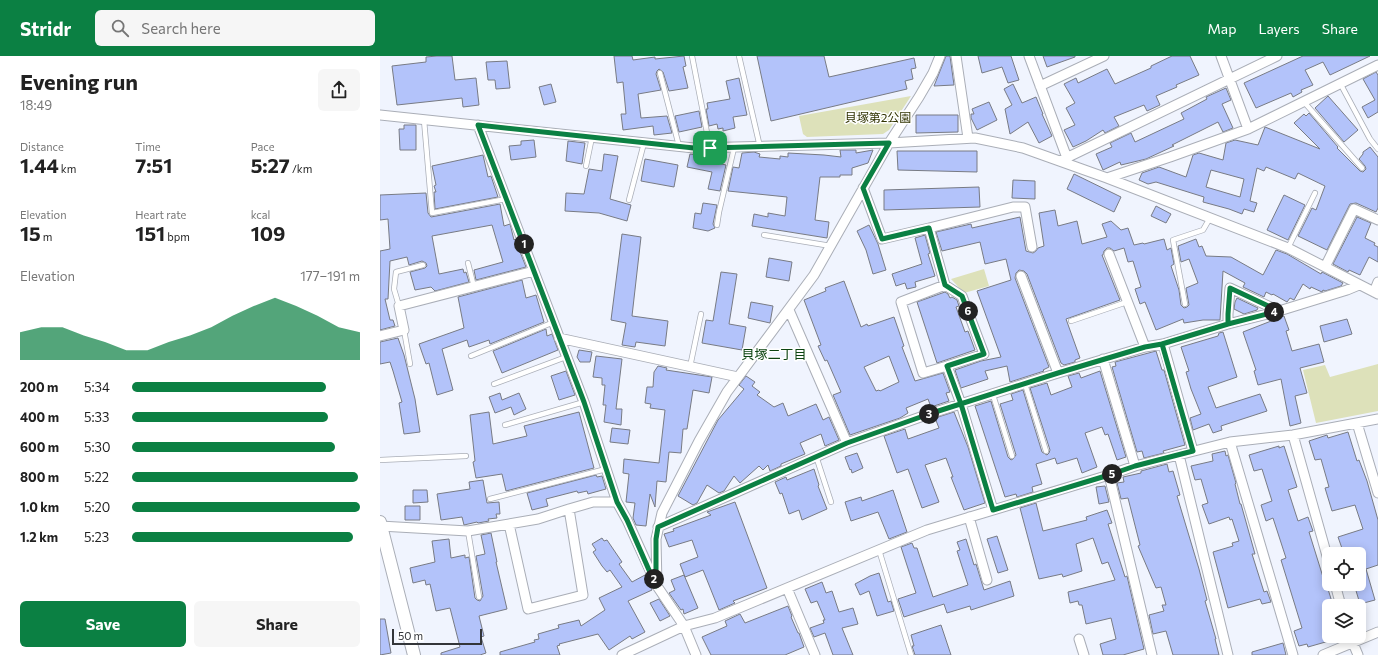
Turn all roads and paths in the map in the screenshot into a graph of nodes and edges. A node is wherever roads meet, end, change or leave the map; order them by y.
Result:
1 (692, 56) edge
2 (739, 56) edge
3 (940, 56) edge
4 (956, 56) edge
5 (1029, 56) edge
6 (1104, 56) edge
7 (1221, 56) edge
8 (1277, 56) edge
9 (1378, 65) edge
10 (660, 73) dead end
11 (1230, 80) junction
12 (1340, 84) junction
13 (1040, 86) junction
14 (1304, 102) junction
15 (380, 115) edge
16 (424, 120) junction
17 (478, 125) junction
18 (1248, 129) junction
19 (592, 138) junction
20 (968, 138) junction
21 (644, 143) junction
22 (889, 143) junction
23 (679, 146) junction
24 (760, 146) junction
25 (710, 148) junction
26 (734, 148) junction
27 (1378, 149) edge
28 (1063, 160) junction
29 (586, 166) dead end
30 (1362, 168) dead end
31 (1107, 178) junction
32 (863, 188) junction
33 (1316, 194) dead end
34 (506, 199) junction
35 (629, 200) dead end
36 (1210, 218) junction
37 (1378, 220) edge
38 (717, 225) dead end
39 (929, 228) junction
40 (764, 235) dead end
41 (831, 246) junction
42 (1032, 247) dead end
43 (1288, 248) junction
44 (1109, 254) dead end
45 (468, 263) dead end
46 (423, 265) dead end
47 (1325, 266) junction
48 (534, 271) junction
49 (1021, 276) dead end
50 (1378, 282) edge
51 (945, 285) junction
52 (1359, 285) junction
53 (474, 287) junction
54 (1376, 293) edge
55 (1127, 302) junction
56 (1185, 304) dead end
57 (399, 306) junction
58 (789, 310) junction
59 (1279, 311) junction
60 (701, 314) dead end
61 (554, 322) junction
62 (1071, 322) dead end
63 (1228, 324) junction
64 (404, 330) junction
65 (380, 336) edge
66 (559, 338) junction
67 (1162, 344) junction
68 (1145, 347) junction
69 (471, 356) dead end
70 (566, 357) junction
71 (1104, 360) junction
72 (410, 364) dead end
73 (947, 366) junction
74 (690, 367) junction
75 (1058, 373) junction
76 (738, 377) junction
77 (494, 384) dead end
78 (1025, 384) junction
79 (993, 395) junction
80 (584, 402) junction
81 (961, 404) junction
82 (1378, 419) edge
83 (1357, 422) junction
84 (506, 425) dead end
85 (1293, 435) junction
86 (1230, 442) junction
87 (847, 443) junction
88 (1046, 451) dead end
89 (1193, 451) junction
90 (1179, 455) junction
91 (466, 456) dead end
92 (816, 456) junction
93 (1012, 456) dead end
94 (380, 460) edge
95 (1135, 466) junction
96 (606, 469) junction
97 (1109, 475) junction
98 (1378, 493) edge
99 (490, 499) dead end
100 (617, 502) junction
101 (830, 502) dead end
102 (569, 509) junction
103 (993, 510) junction
104 (968, 517) junction
105 (380, 524) edge
106 (509, 524) junction
107 (658, 527) junction
108 (468, 531) junction
109 (1325, 547) edge
110 (879, 550) junction
111 (988, 580) dead end
112 (656, 586) junction
113 (787, 588) junction
114 (479, 597) dead end
115 (684, 626) junction
116 (1378, 632) edge
117 (1366, 636) edge
118 (1079, 639) dead end
119 (1345, 643) edge
120 (1352, 643) edge
121 (414, 655) edge
122 (622, 655) edge
123 (696, 655) edge
124 (815, 655) edge
125 (911, 655) edge
126 (1084, 655) edge
127 (1152, 655) edge
128 (1228, 655) edge
129 (1293, 655) edge
130 (1323, 655) edge
131 (1358, 655) edge

1 - 25 lane
2 - 24 lane
3 - 22 street
4 - 20 street
5 - 13 street
6 - 13 street
7 - 11 street
8 - 11 street
9 - 12 street
10 - 23 lane
11 - 18 street
11 - 28 street
12 - 14 street
12 - 27 lane
13 - 28 street
14 - 18 street
14 - 30 lane
15 - 16 street
16 - 17 street
16 - 34 lane
17 - 19 street
17 - 34 street
18 - 31 street
19 - 21 street
19 - 29 lane
20 - 22 street
20 - 28 street
21 - 23 street
21 - 35 lane
22 - 24 street
22 - 32 street
23 - 25 street
24 - 26 street
25 - 26 street
26 - 38 lane
28 - 31 street
31 - 36 street
32 - 39 street
32 - 41 street
33 - 43 lane
34 - 48 street
36 - 43 street
36 - 56 lane
37 - 47 street
39 - 42 street
39 - 51 street
40 - 41 lane
41 - 58 street
43 - 47 street
44 - 55 street
45 - 53 lane
46 - 57 lane
47 - 52 street
48 - 53 street
48 - 61 street
49 - 75 street
50 - 54 street
51 - 73 street
51 - 73 street
52 - 54 street
52 - 59 street
53 - 57 street
55 - 62 lane
55 - 68 street
57 - 64 street
58 - 76 street
58 - 87 street
59 - 63 street
59 - 63 street
60 - 74 lane
61 - 66 street
61 - 69 lane
63 - 67 street
64 - 65 street
64 - 72 lane
66 - 70 street
66 - 74 street
67 - 68 street
67 - 89 street
68 - 71 street
70 - 77 lane
70 - 80 street
71 - 75 street
71 - 95 street
73 - 81 street
74 - 76 street
75 - 78 street
76 - 107 street
78 - 79 street
78 - 88 lane
79 - 81 street
79 - 93 lane
80 - 84 lane
80 - 96 street
81 - 87 street
81 - 103 street
82 - 83 street
83 - 85 street
83 - 98 street
85 - 86 street
85 - 109 street
86 - 89 street
86 - 129 street
87 - 92 street
89 - 90 street
90 - 95 street
90 - 128 street
91 - 94 lane
92 - 101 lane
92 - 107 street
95 - 97 street
96 - 99 lane
96 - 100 street
97 - 103 street
97 - 127 street
100 - 102 street
100 - 112 street
102 - 106 street
102 - 106 street
103 - 104 street
104 - 110 street
104 - 111 street
105 - 108 street
105 - 121 street
106 - 108 street
107 - 112 street
108 - 114 lane
110 - 113 street
110 - 125 lane
112 - 115 street
113 - 115 street
113 - 124 street
115 - 122 street
115 - 123 street
116 - 117 street
118 - 126 street
119 - 130 street
120 - 131 street

